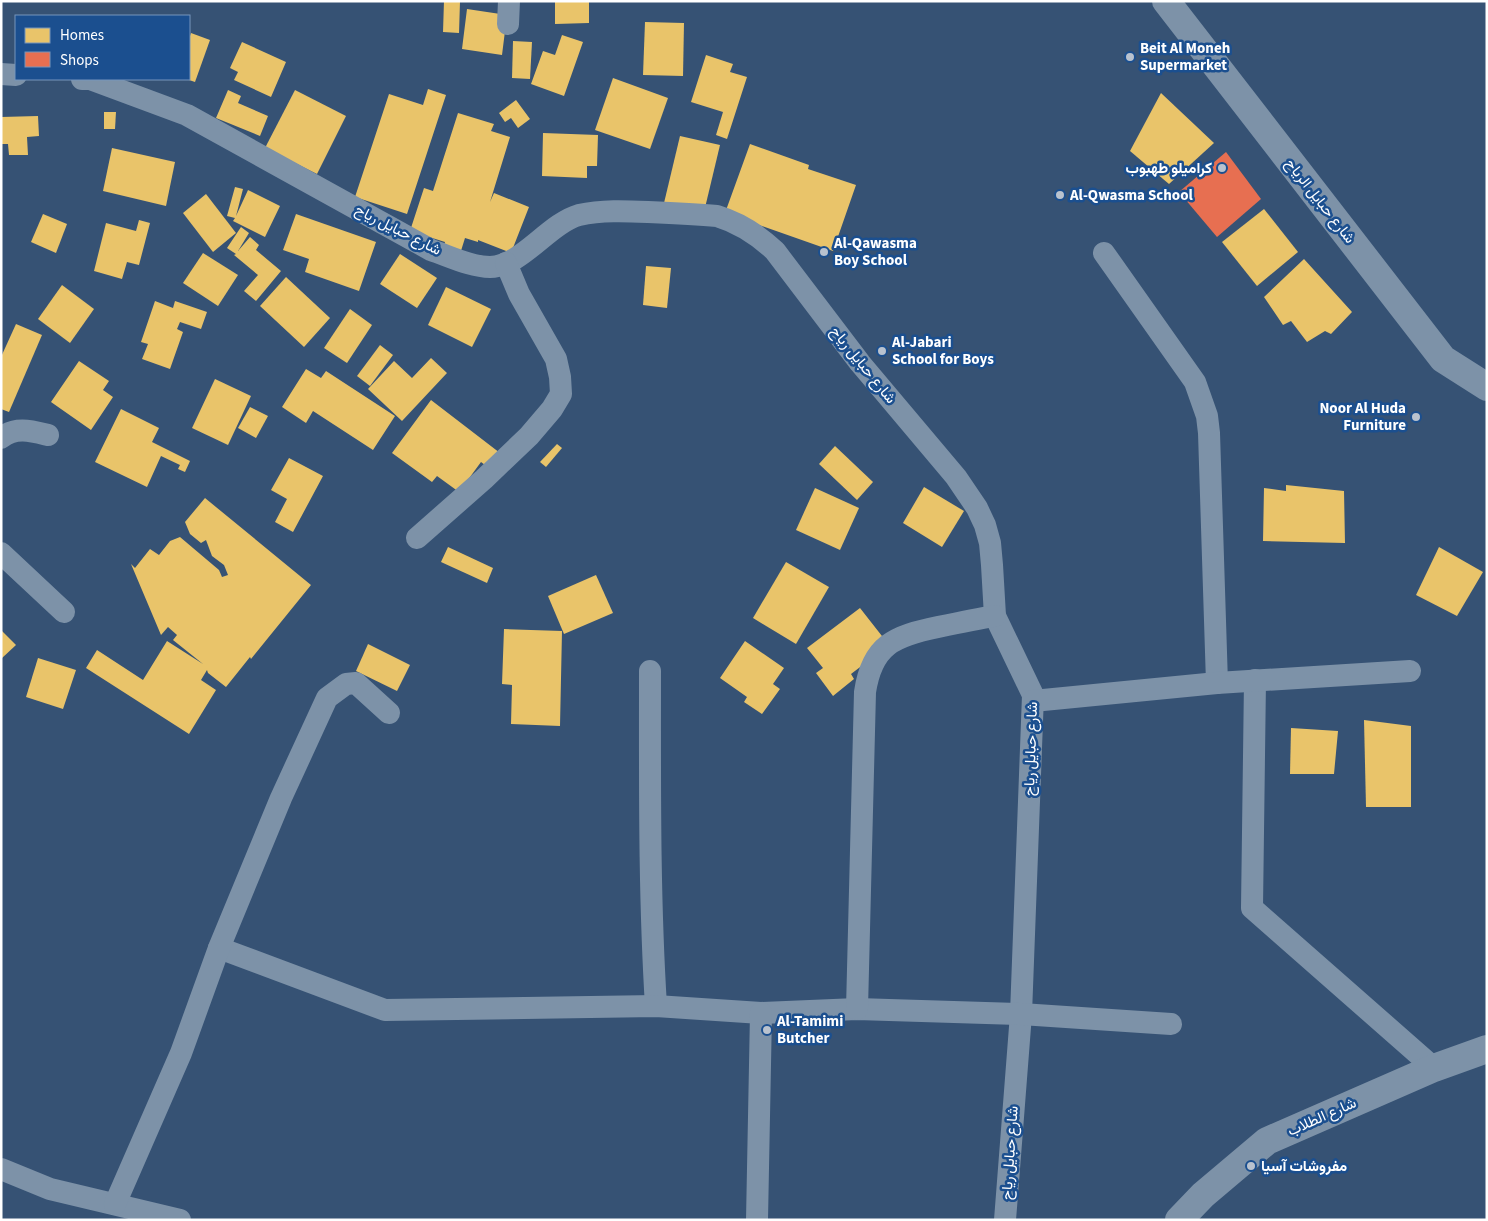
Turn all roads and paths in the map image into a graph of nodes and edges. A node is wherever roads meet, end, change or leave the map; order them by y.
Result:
1 (509, 1) edge
2 (1166, 1) edge
3 (508, 24) dead end
4 (1, 74) edge
5 (15, 75) edge
6 (93, 80) edge
7 (1104, 253) dead end
8 (506, 263) junction
9 (1487, 387) edge
10 (48, 435) dead end
11 (1, 438) edge
12 (417, 538) dead end
13 (1, 553) edge
14 (64, 612) dead end
15 (994, 616) junction
16 (650, 671) dead end
17 (1410, 671) dead end
18 (1255, 680) junction
19 (1217, 682) junction
20 (1033, 701) junction
21 (389, 713) dead end
22 (218, 948) junction
23 (656, 1006) junction
24 (857, 1009) junction
25 (761, 1013) junction
26 (1021, 1014) junction
27 (1171, 1024) dead end
28 (1487, 1049) edge
29 (1434, 1068) junction
30 (1, 1169) edge
31 (115, 1204) junction
32 (180, 1220) edge
33 (757, 1220) edge
34 (1005, 1220) edge
35 (1179, 1220) edge

1 - 3 street
2 - 9 street, شارع حبايل الرياح
4 - 5 street
6 - 8 street, شارع حبايل رياح
7 - 19 street
8 - 12 street
8 - 15 street, شارع حبايل رياح
10 - 11 street
13 - 14 street
15 - 20 street, شارع حبايل رياح
15 - 24 street
16 - 23 street
17 - 18 street
18 - 19 street
18 - 29 street
19 - 20 street
20 - 26 street, شارع حبايل رياح
21 - 22 street
22 - 23 street
22 - 31 street
23 - 25 street
24 - 25 street
24 - 26 street
25 - 33 street
26 - 27 street
26 - 34 street, شارع حبايل رياح
28 - 29 street, شارع الطلاب
29 - 35 street, شارع الطلاب
30 - 31 street
31 - 32 street

